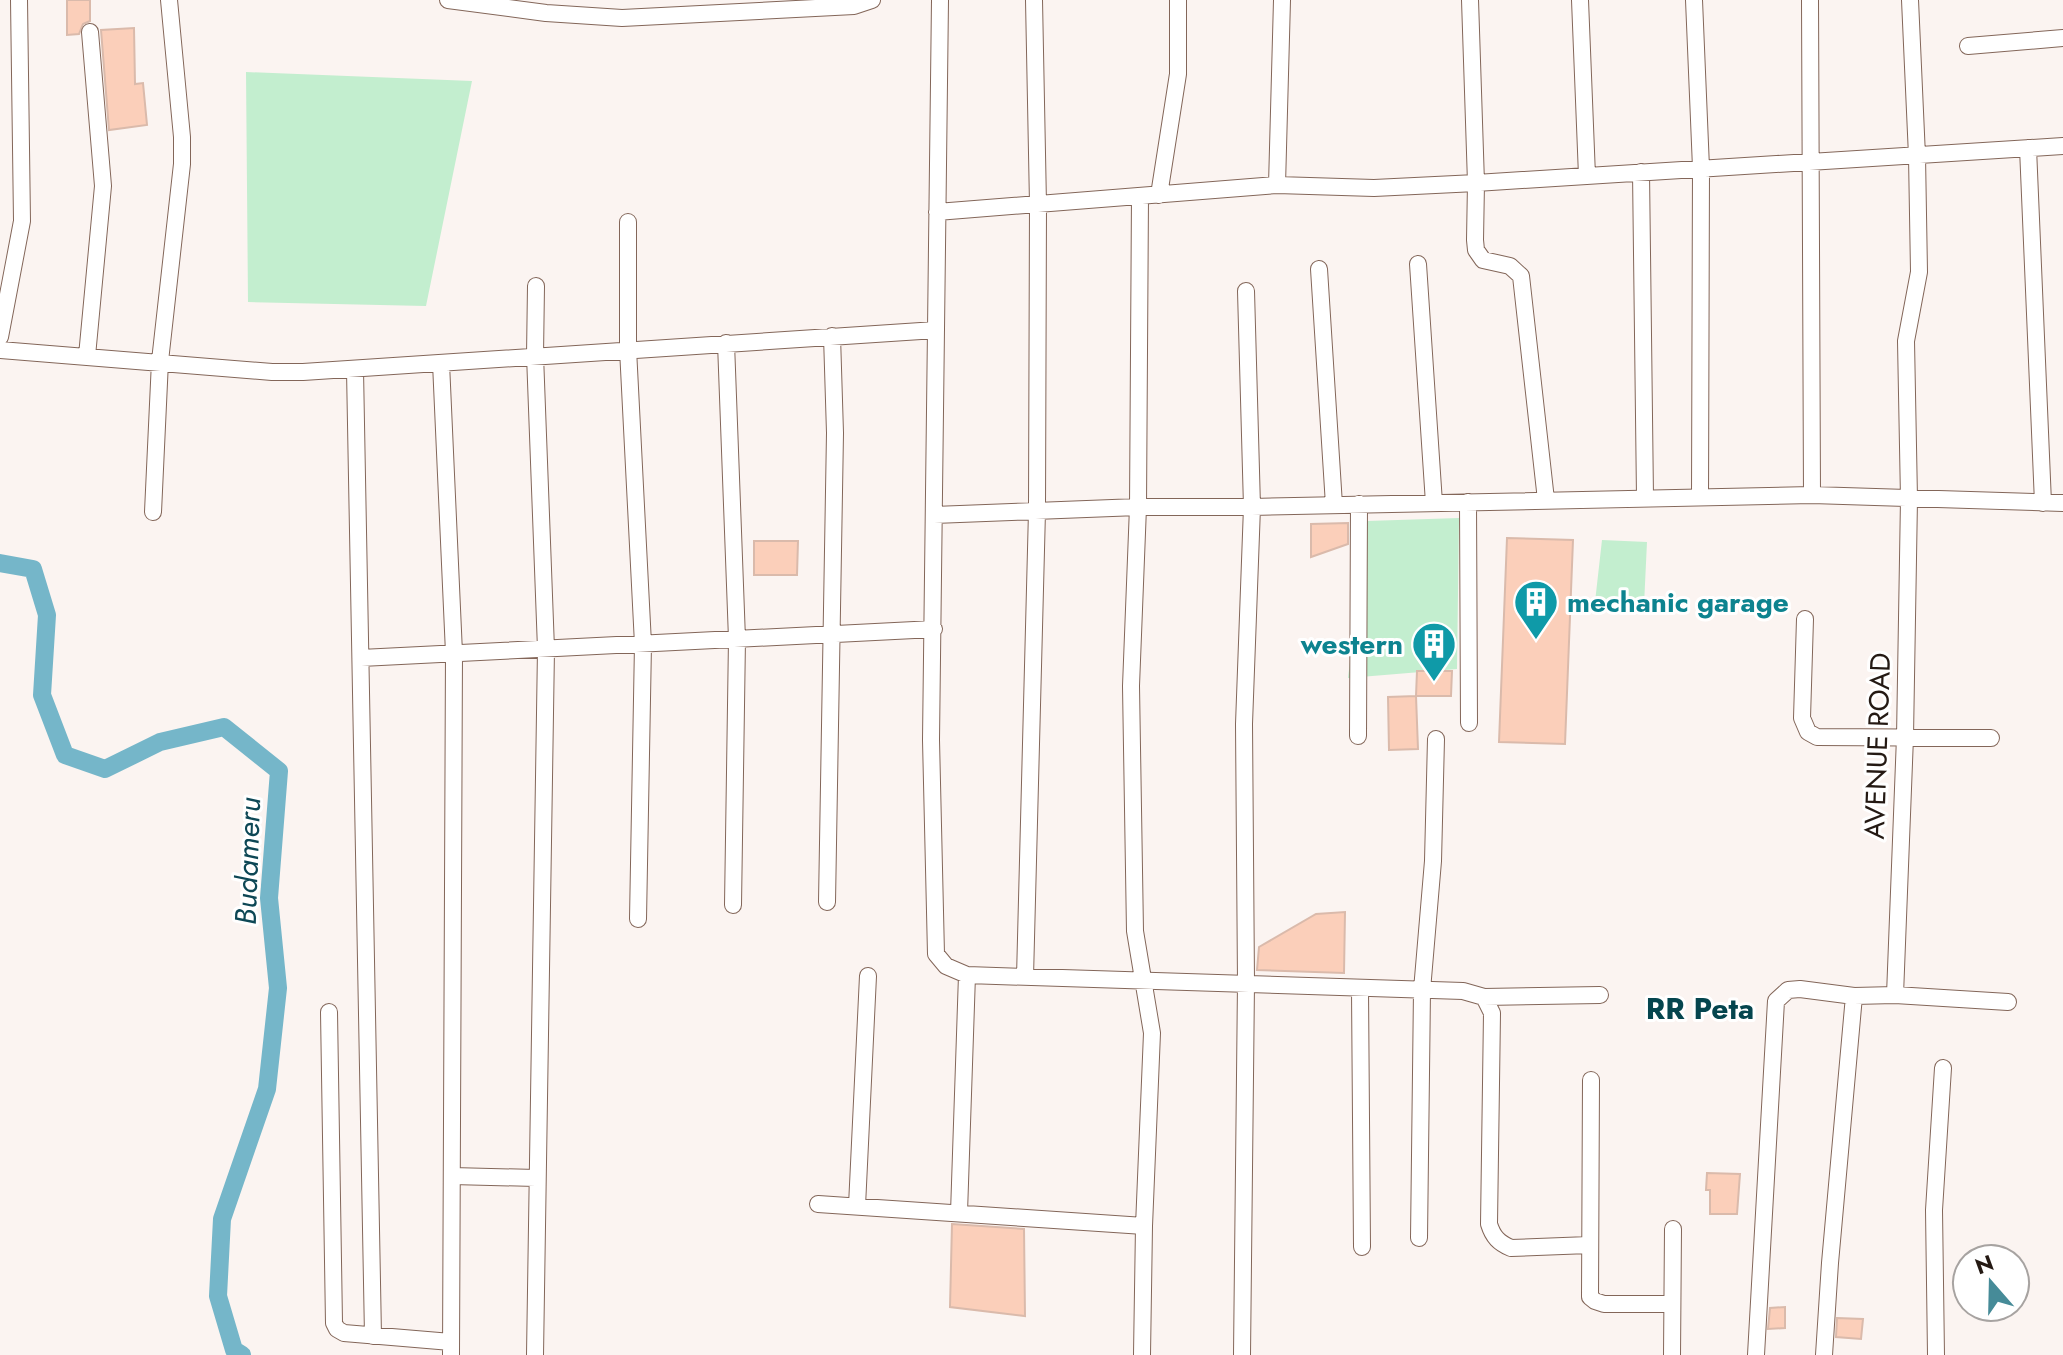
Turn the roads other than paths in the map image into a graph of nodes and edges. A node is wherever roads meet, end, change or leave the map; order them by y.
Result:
1 (19, 0) edge
2 (169, 0) edge
3 (448, 0) edge
4 (872, 0) edge
5 (940, 0) edge
6 (1034, 0) edge
7 (1178, 0) edge
8 (1282, 0) edge
9 (1470, 0) edge
10 (1580, 0) edge
11 (1694, 0) edge
12 (1810, 0) edge
13 (1910, 0) edge
14 (90, 32) dead end
15 (2063, 38) edge
16 (1968, 46) dead end
17 (2063, 146) edge
18 (2028, 148) junction
19 (1917, 156) junction
20 (1812, 163) junction
21 (1701, 168) junction
22 (1641, 172) junction
23 (1587, 176) junction
24 (1476, 183) junction
25 (1277, 185) junction
26 (1159, 195) junction
27 (1140, 196) junction
28 (1038, 204) junction
29 (937, 212) junction
30 (628, 222) dead end
31 (1418, 264) dead end
32 (1319, 269) dead end
33 (536, 286) dead end
34 (1246, 291) dead end
35 (936, 330) junction
36 (832, 336) junction
37 (0, 337) edge
38 (726, 343) junction
39 (628, 349) junction
40 (0, 350) edge
41 (535, 355) junction
42 (87, 356) junction
43 (160, 361) junction
44 (441, 363) junction
45 (355, 370) junction
46 (1812, 495) junction
47 (1700, 496) junction
48 (1645, 497) junction
49 (1909, 499) junction
50 (1546, 500) junction
51 (1468, 502) junction
52 (1434, 503) junction
53 (2043, 503) junction
54 (2063, 503) edge
55 (1359, 504) junction
56 (1334, 505) junction
57 (1138, 507) junction
58 (1252, 507) junction
59 (1037, 511) junction
60 (153, 512) dead end
61 (934, 515) junction
62 (1805, 619) dead end
63 (934, 629) junction
64 (832, 634) junction
65 (737, 639) junction
66 (643, 644) junction
67 (546, 649) junction
68 (454, 653) junction
69 (361, 658) junction
70 (1469, 723) dead end
71 (1358, 736) dead end
72 (1905, 737) junction
73 (1991, 738) dead end
74 (1436, 739) dead end
75 (827, 902) dead end
76 (733, 905) dead end
77 (638, 919) dead end
78 (967, 975) junction
79 (868, 976) dead end
80 (1025, 977) junction
81 (1144, 982) junction
82 (1246, 983) junction
83 (1360, 990) junction
84 (1422, 990) junction
85 (1600, 995) dead end
86 (1895, 995) junction
87 (1854, 996) junction
88 (1484, 997) junction
89 (2008, 1002) dead end
90 (329, 1012) dead end
91 (1943, 1068) dead end
92 (1591, 1080) dead end
93 (452, 1176) junction
94 (536, 1178) junction
95 (818, 1204) dead end
96 (857, 1206) junction
97 (959, 1213) junction
98 (1144, 1226) junction
99 (1673, 1229) dead end
100 (1419, 1238) dead end
101 (1589, 1245) junction
102 (1362, 1247) dead end
103 (1672, 1304) junction
104 (373, 1336) junction
105 (451, 1349) edge
106 (535, 1355) edge
107 (1142, 1355) edge
108 (1242, 1355) edge
109 (1672, 1355) edge
110 (1756, 1355) edge
111 (1824, 1355) edge
112 (1936, 1355) edge

1 - 37 street
2 - 43 street
3 - 4 street
5 - 29 street
6 - 28 street
7 - 26 street
8 - 25 street
9 - 24 street
10 - 23 street
11 - 21 street
12 - 20 street
13 - 19 street, AVENUE ROAD
14 - 42 street
15 - 16 street
17 - 18 street
18 - 19 street
18 - 53 street
19 - 20 street
19 - 49 street, AVENUE ROAD
20 - 21 street
20 - 46 street
21 - 22 street
21 - 47 street
22 - 23 street
22 - 48 street
23 - 24 street
24 - 25 street
24 - 50 street
25 - 26 street
26 - 27 street
27 - 28 street
27 - 57 street
28 - 29 street
28 - 59 street
29 - 35 street
30 - 39 street
31 - 52 street
32 - 56 street
33 - 41 street
34 - 58 street
35 - 36 street
35 - 61 street
36 - 38 street
36 - 64 street
38 - 39 street
38 - 65 street
39 - 41 street
39 - 66 street
40 - 42 street
41 - 44 street
41 - 67 street
42 - 43 street
43 - 45 street
43 - 60 street
44 - 45 street
44 - 68 street
45 - 69 street
46 - 47 street
46 - 49 street
47 - 48 street
48 - 50 street
49 - 53 street
49 - 72 street, AVENUE ROAD
50 - 51 street
51 - 52 street
51 - 70 street
52 - 55 street
53 - 54 street
55 - 56 street
55 - 71 street
56 - 58 street
57 - 58 street
57 - 59 street
57 - 81 street
58 - 82 street
59 - 61 street
59 - 80 street
61 - 63 street
62 - 72 street
63 - 64 street
63 - 78 street
64 - 65 street
64 - 75 street
65 - 66 street
65 - 76 street
66 - 67 street
66 - 77 street
67 - 68 street
67 - 94 street
68 - 69 street
68 - 93 street
69 - 104 street
72 - 73 street
72 - 86 street, AVENUE ROAD
74 - 84 street
78 - 80 street
78 - 97 street
79 - 96 street
80 - 81 street
81 - 82 street
81 - 98 street
82 - 83 street
82 - 108 street
83 - 84 street
83 - 102 street
84 - 88 street
84 - 100 street
85 - 88 street
86 - 87 street
86 - 89 street
87 - 110 street
87 - 111 street
88 - 101 street
90 - 104 street
91 - 112 street
92 - 101 street
93 - 94 street
93 - 105 street
94 - 106 street
95 - 96 street
96 - 97 street
97 - 98 street
98 - 107 street
99 - 103 street
101 - 103 street
103 - 109 street
104 - 105 street

